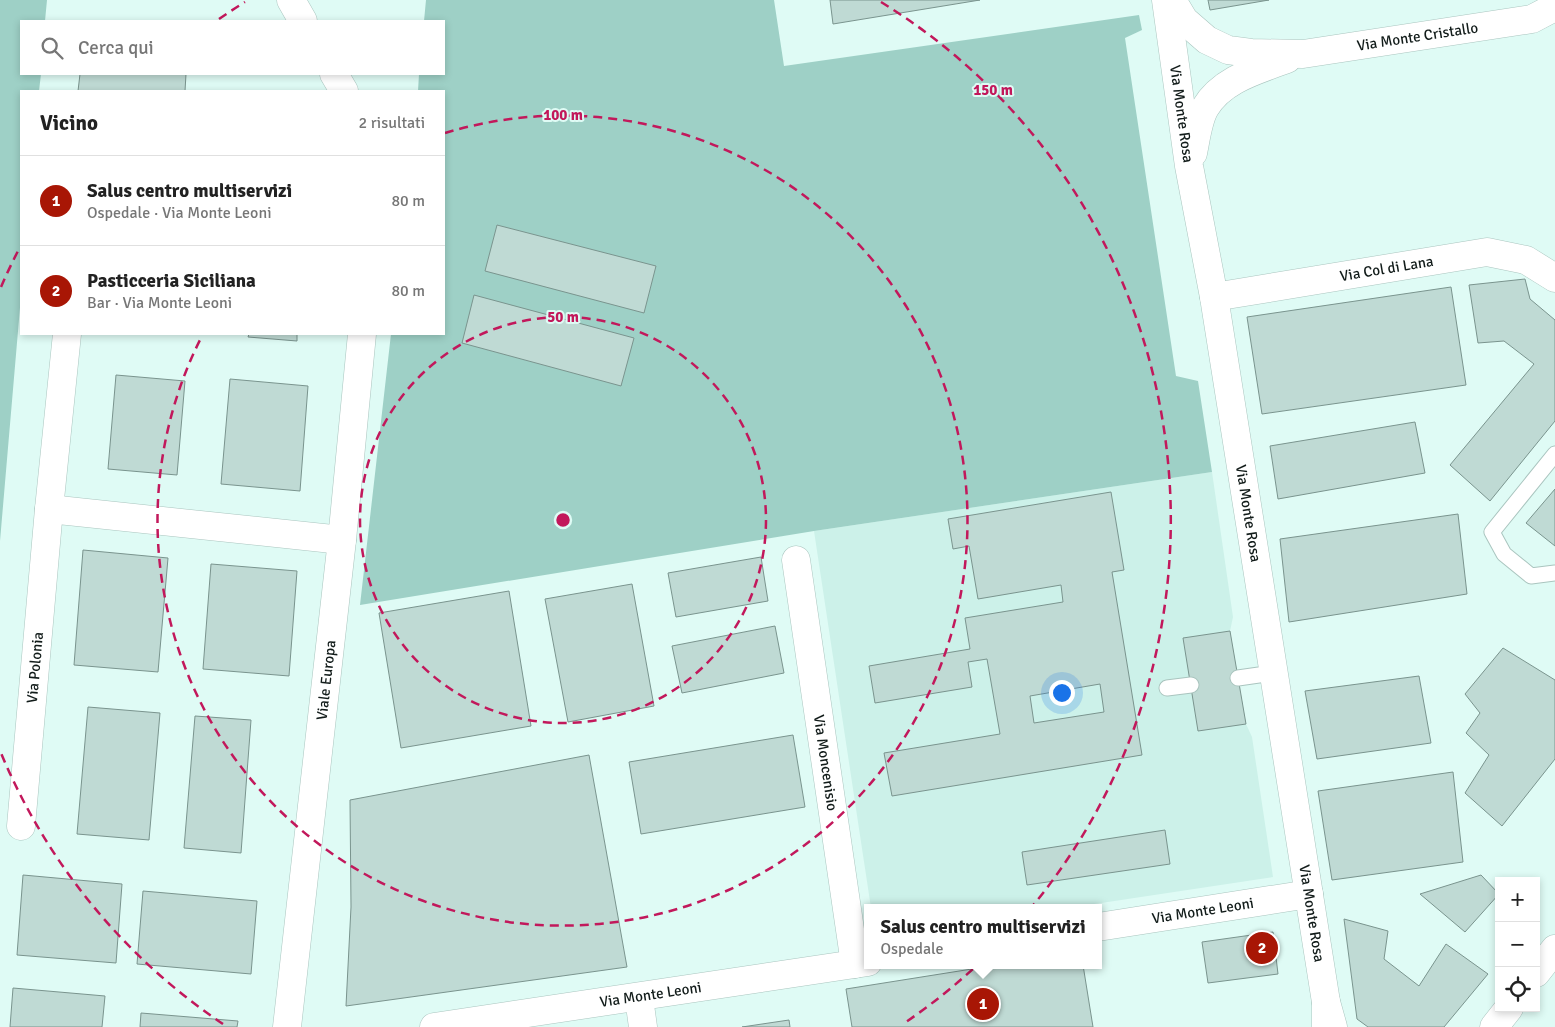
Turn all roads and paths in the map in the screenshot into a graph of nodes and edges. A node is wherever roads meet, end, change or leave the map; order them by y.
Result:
1 (291, 0) edge
2 (1166, 0) edge
3 (1172, 0) edge
4 (1547, 16) edge
5 (302, 20) edge
6 (1303, 54) junction
7 (335, 75) edge
8 (343, 90) edge
9 (1189, 166) junction
10 (1551, 267) edge
11 (1214, 297) junction
12 (67, 335) edge
13 (362, 335) edge
14 (1555, 454) edge
15 (49, 509) junction
16 (342, 540) junction
17 (796, 560) dead end
18 (1555, 573) edge
19 (1273, 673) junction
20 (1238, 678) dead end
21 (1191, 685) dead end
22 (1167, 688) dead end
23 (21, 826) dead end
24 (1308, 894) junction
25 (1102, 926) edge
26 (1555, 949) edge
27 (862, 963) edge
28 (1540, 968) edge
29 (639, 998) junction
30 (1506, 1012) edge
31 (1328, 1019) edge
32 (287, 1027) edge
33 (434, 1027) edge
34 (643, 1027) edge
35 (1494, 1027) edge

1 - 5 street
2 - 9 street, Via Monte Rosa
3 - 6 street
4 - 6 street, Via Monte Cristallo
6 - 9 street
7 - 8 street
9 - 11 street, Via Monte Rosa
10 - 11 street, Via Col di Lana
11 - 19 street, Via Monte Rosa
12 - 15 street, Via Polonia
13 - 16 street, Viale Europa
14 - 18 lane
15 - 16 street
15 - 23 street, Via Polonia
16 - 32 street, Viale Europa
17 - 27 street, Via Moncenisio
19 - 20 lane
19 - 24 street, Via Monte Rosa
21 - 22 lane
24 - 25 street, Via Monte Leoni
24 - 31 street, Via Monte Rosa
26 - 28 street
27 - 29 street, Via Monte Leoni
29 - 33 street, Via Monte Leoni
29 - 34 street
30 - 35 street

